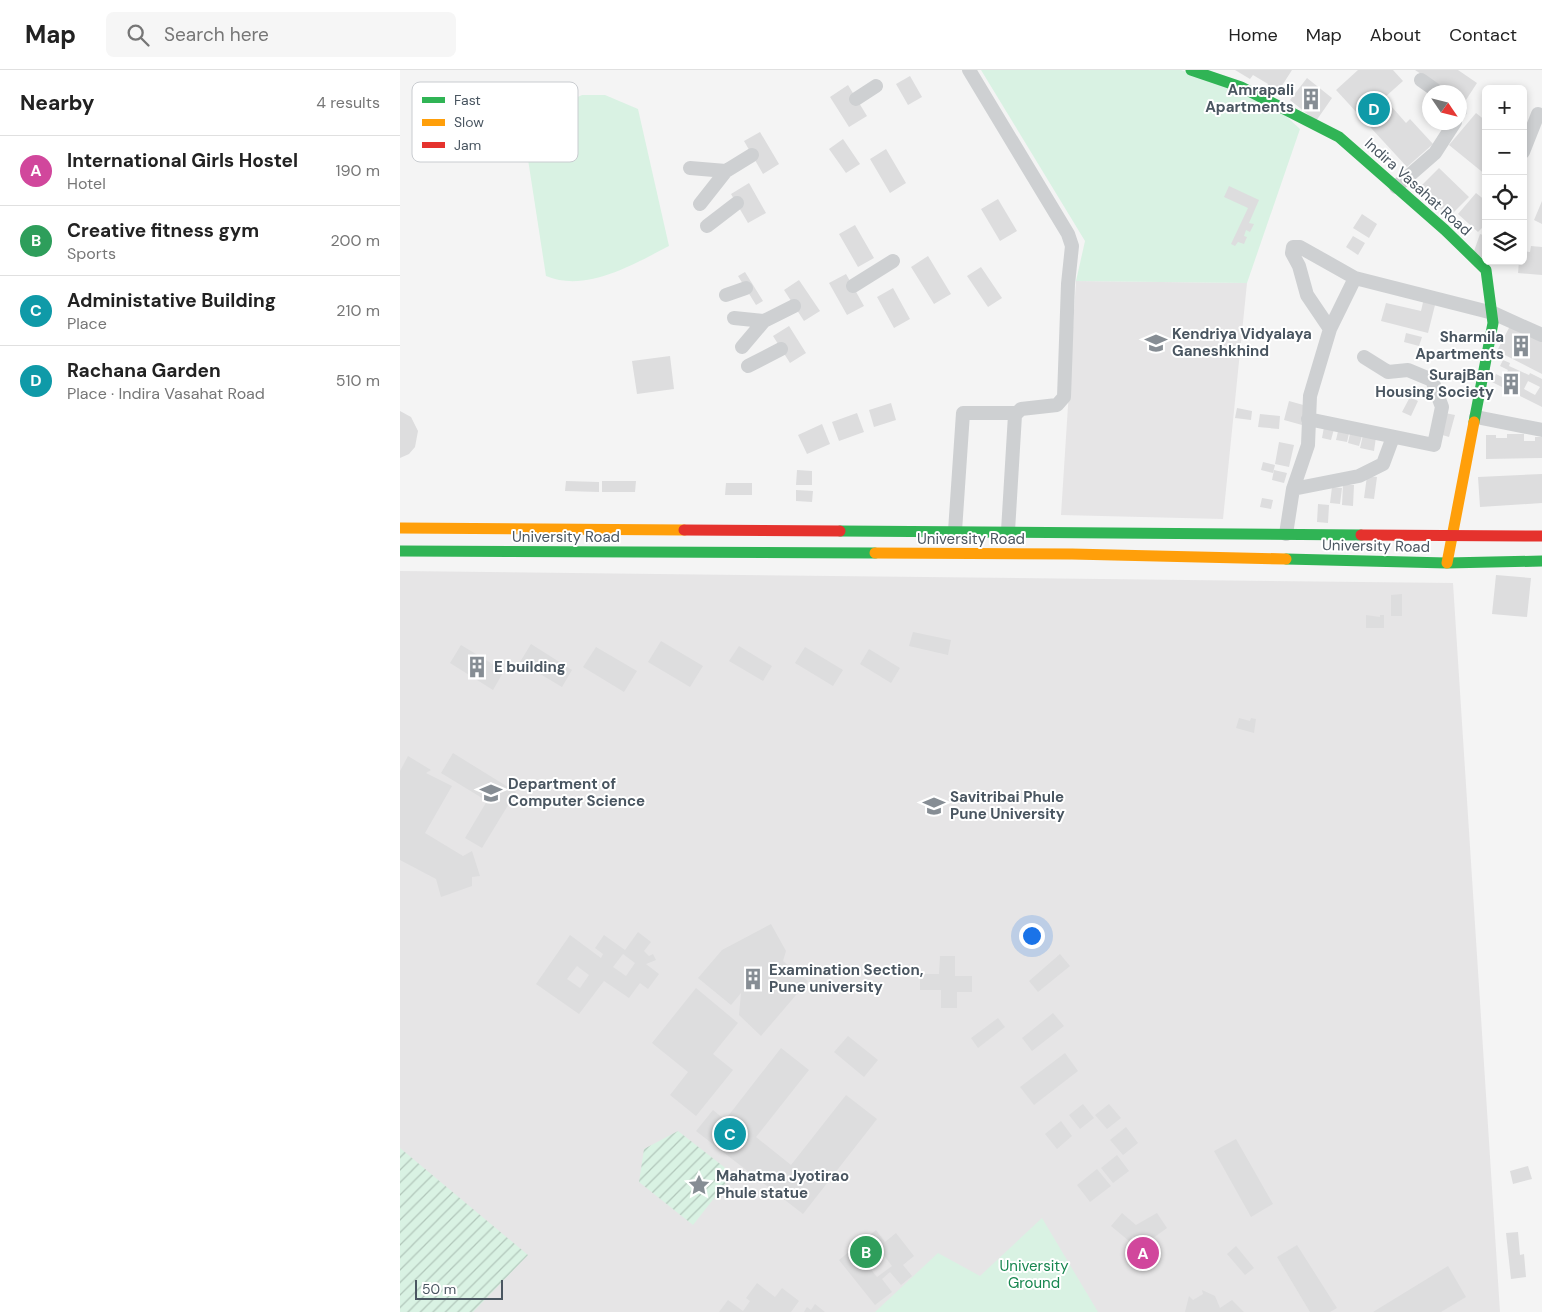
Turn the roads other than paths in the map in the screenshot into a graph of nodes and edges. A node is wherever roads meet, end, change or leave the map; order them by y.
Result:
1 (969, 70) edge
2 (1191, 70) edge
3 (1421, 80) dead end
4 (1428, 85) edge
5 (876, 86) dead end
6 (856, 99) dead end
7 (1538, 114) dead end
8 (1450, 130) edge
9 (1527, 142) edge
10 (752, 155) dead end
11 (690, 168) dead end
12 (726, 171) junction
13 (1396, 187) junction
14 (737, 203) dead end
15 (700, 204) dead end
16 (707, 226) dead end
17 (893, 261) dead end
18 (1487, 266) edge
19 (1354, 278) junction
20 (853, 286) dead end
21 (746, 288) dead end
22 (726, 295) dead end
23 (794, 306) dead end
24 (1493, 313) junction
25 (734, 318) dead end
26 (764, 321) junction
27 (1330, 329) junction
28 (1542, 335) edge
29 (742, 347) dead end
30 (781, 349) dead end
31 (1364, 357) dead end
32 (748, 366) dead end
33 (1016, 413) junction
34 (1476, 417) junction
35 (1308, 419) junction
36 (1542, 430) edge
37 (1393, 437) junction
38 (1293, 489) junction
39 (400, 528) edge
40 (955, 531) junction
41 (1008, 531) junction
42 (1286, 534) junction
43 (1542, 536) edge
44 (1452, 537) junction
45 (400, 551) edge
46 (1542, 561) edge
47 (1447, 563) junction

1 - 33 street
2 - 13 main road, Indira Vasahat Road
3 - 4 street
5 - 6 street
7 - 9 street
8 - 13 street
10 - 12 street
11 - 12 street
12 - 15 street
13 - 18 main road, Indira Vasahat Road
14 - 16 street
17 - 20 street
18 - 24 main road, Indira Vasahat Road
19 - 24 street
19 - 27 street
19 - 27 street
21 - 22 street
23 - 26 street
24 - 28 street
24 - 34 main road, Indira Vasahat Road
25 - 26 street
26 - 29 street
27 - 35 street
30 - 32 street
31 - 37 street
33 - 40 street
33 - 41 street
34 - 36 street
34 - 44 main road, Indira Vasahat Road
35 - 37 street
35 - 38 street
37 - 38 street
38 - 42 street
39 - 40 main road, University Road
40 - 41 main road, University Road
41 - 42 main road, University Road
42 - 44 main road, University Road
43 - 44 main road, University Road
44 - 47 main road, Indira Vasahat Road
45 - 47 main road, University Road
46 - 47 main road, University Road

